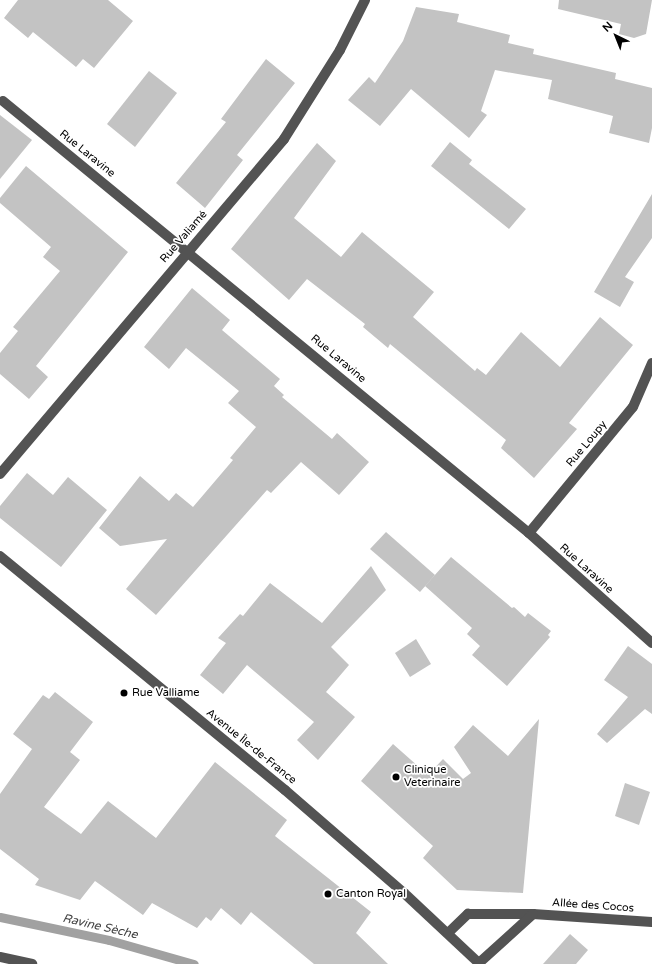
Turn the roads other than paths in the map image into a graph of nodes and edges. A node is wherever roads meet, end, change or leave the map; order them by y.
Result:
1 (365, 0) edge
2 (3, 101) dead end
3 (187, 251) junction
4 (652, 363) edge
5 (0, 474) edge
6 (529, 533) junction
7 (0, 556) edge
8 (652, 643) edge
9 (533, 914) junction
10 (652, 922) edge
11 (448, 933) junction
12 (0, 957) edge
13 (32, 964) edge
14 (479, 964) edge

1 - 3 street, Rue Valiamé
2 - 3 street, Rue Laravine
3 - 5 street, Rue Valiamé
3 - 6 street, Rue Laravine
4 - 6 street, Rue Loupy
6 - 8 street, Rue Laravine
7 - 11 street, Avenue Île-de-France
9 - 10 street, Allée des Cocos
9 - 11 street, Allée des Cocos
9 - 14 street
11 - 14 street, Avenue Île-de-France
12 - 13 street

